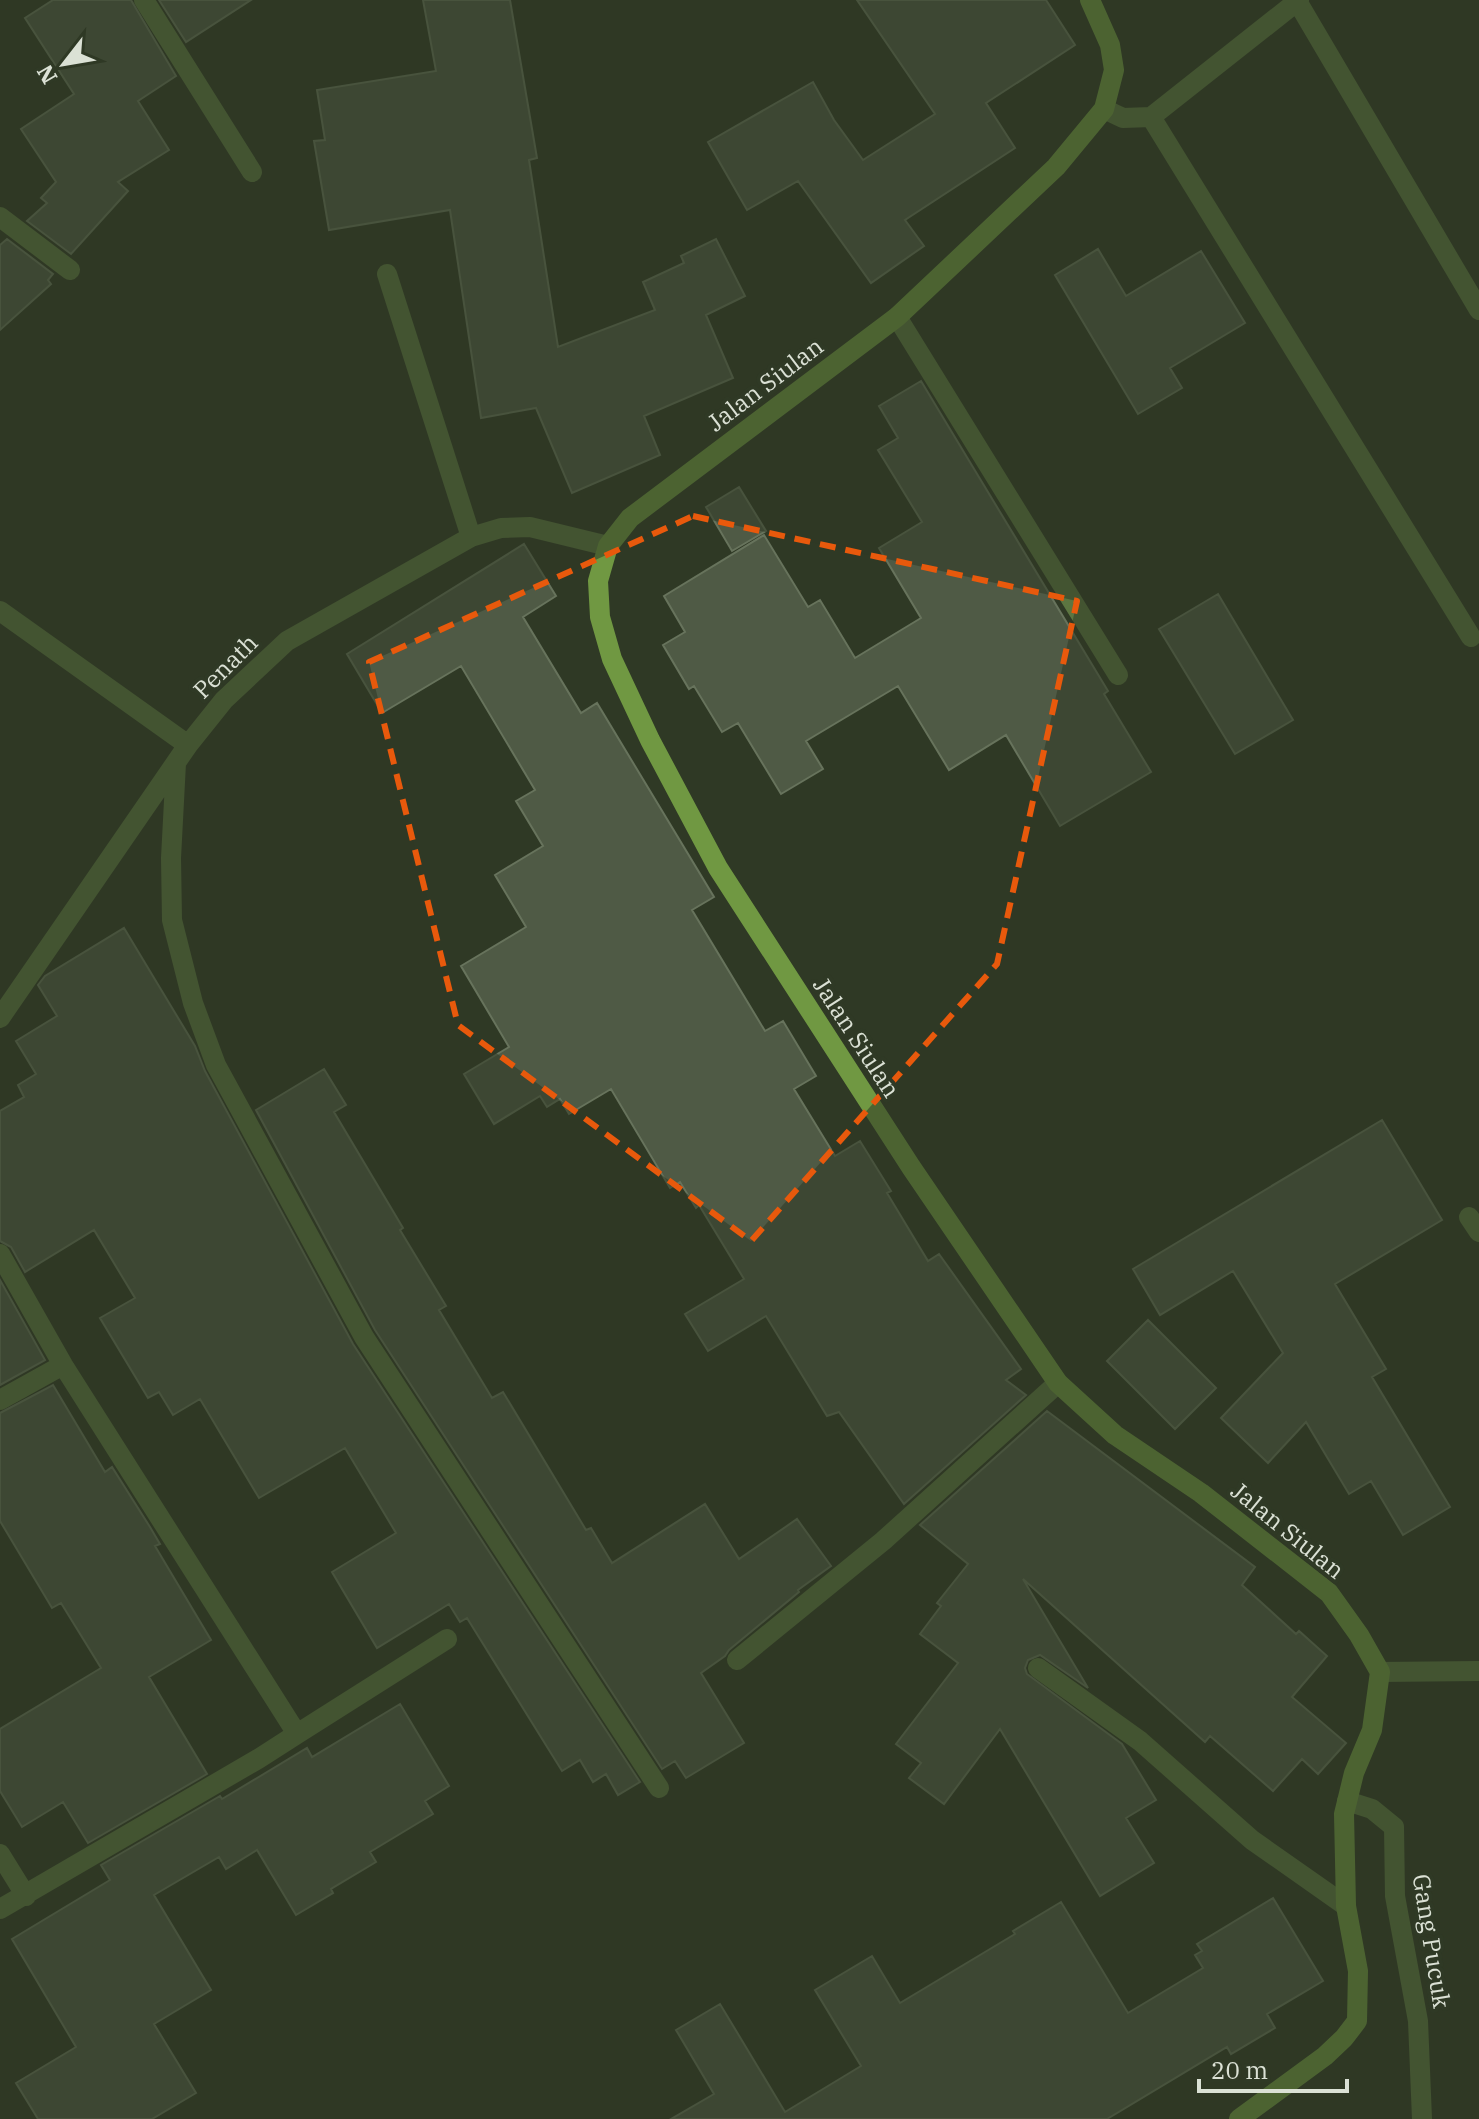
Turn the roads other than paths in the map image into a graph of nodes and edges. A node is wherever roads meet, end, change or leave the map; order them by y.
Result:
1 (144, 0) edge
2 (1090, 0) edge
3 (1298, 1) edge
4 (1104, 109) junction
5 (1151, 117) junction
6 (252, 172) dead end
7 (0, 217) edge
8 (70, 270) dead end
9 (387, 274) dead end
10 (1479, 310) edge
11 (897, 317) junction
12 (471, 537) junction
13 (608, 546) junction
14 (0, 611) edge
15 (1471, 637) dead end
16 (1118, 675) dead end
17 (188, 745) junction
18 (176, 763) junction
19 (0, 1018) edge
20 (0, 1254) edge
21 (63, 1365) junction
22 (1058, 1383) junction
23 (0, 1400) edge
24 (447, 1639) dead end
25 (737, 1660) dead end
26 (1038, 1668) dead end
27 (1479, 1671) edge
28 (1380, 1672) junction
29 (297, 1734) junction
30 (659, 1788) dead end
31 (1347, 1801) junction
32 (0, 1854) edge
33 (26, 1896) junction
34 (1346, 1906) junction
35 (0, 1909) edge
36 (1239, 2119) edge
37 (1422, 2119) edge

1 - 6 street
2 - 4 street, Jalan Siulan
3 - 5 street
3 - 10 street
4 - 5 street
4 - 11 street, Jalan Siulan
5 - 15 street
7 - 8 street
9 - 12 street
11 - 13 street, Jalan Siulan
11 - 16 street
12 - 13 street, Penath
12 - 17 street, Penath
13 - 22 street, Jalan Siulan
14 - 17 street
17 - 18 street, Penath
18 - 19 street, Penath
18 - 30 street
20 - 21 street
21 - 23 street
21 - 29 street
22 - 25 street
22 - 28 street, Jalan Siulan
24 - 29 street
26 - 34 street
27 - 28 street
28 - 31 street
29 - 33 street
31 - 34 street
31 - 37 street, Gang Pucuk
32 - 33 street
33 - 35 street
34 - 36 street

